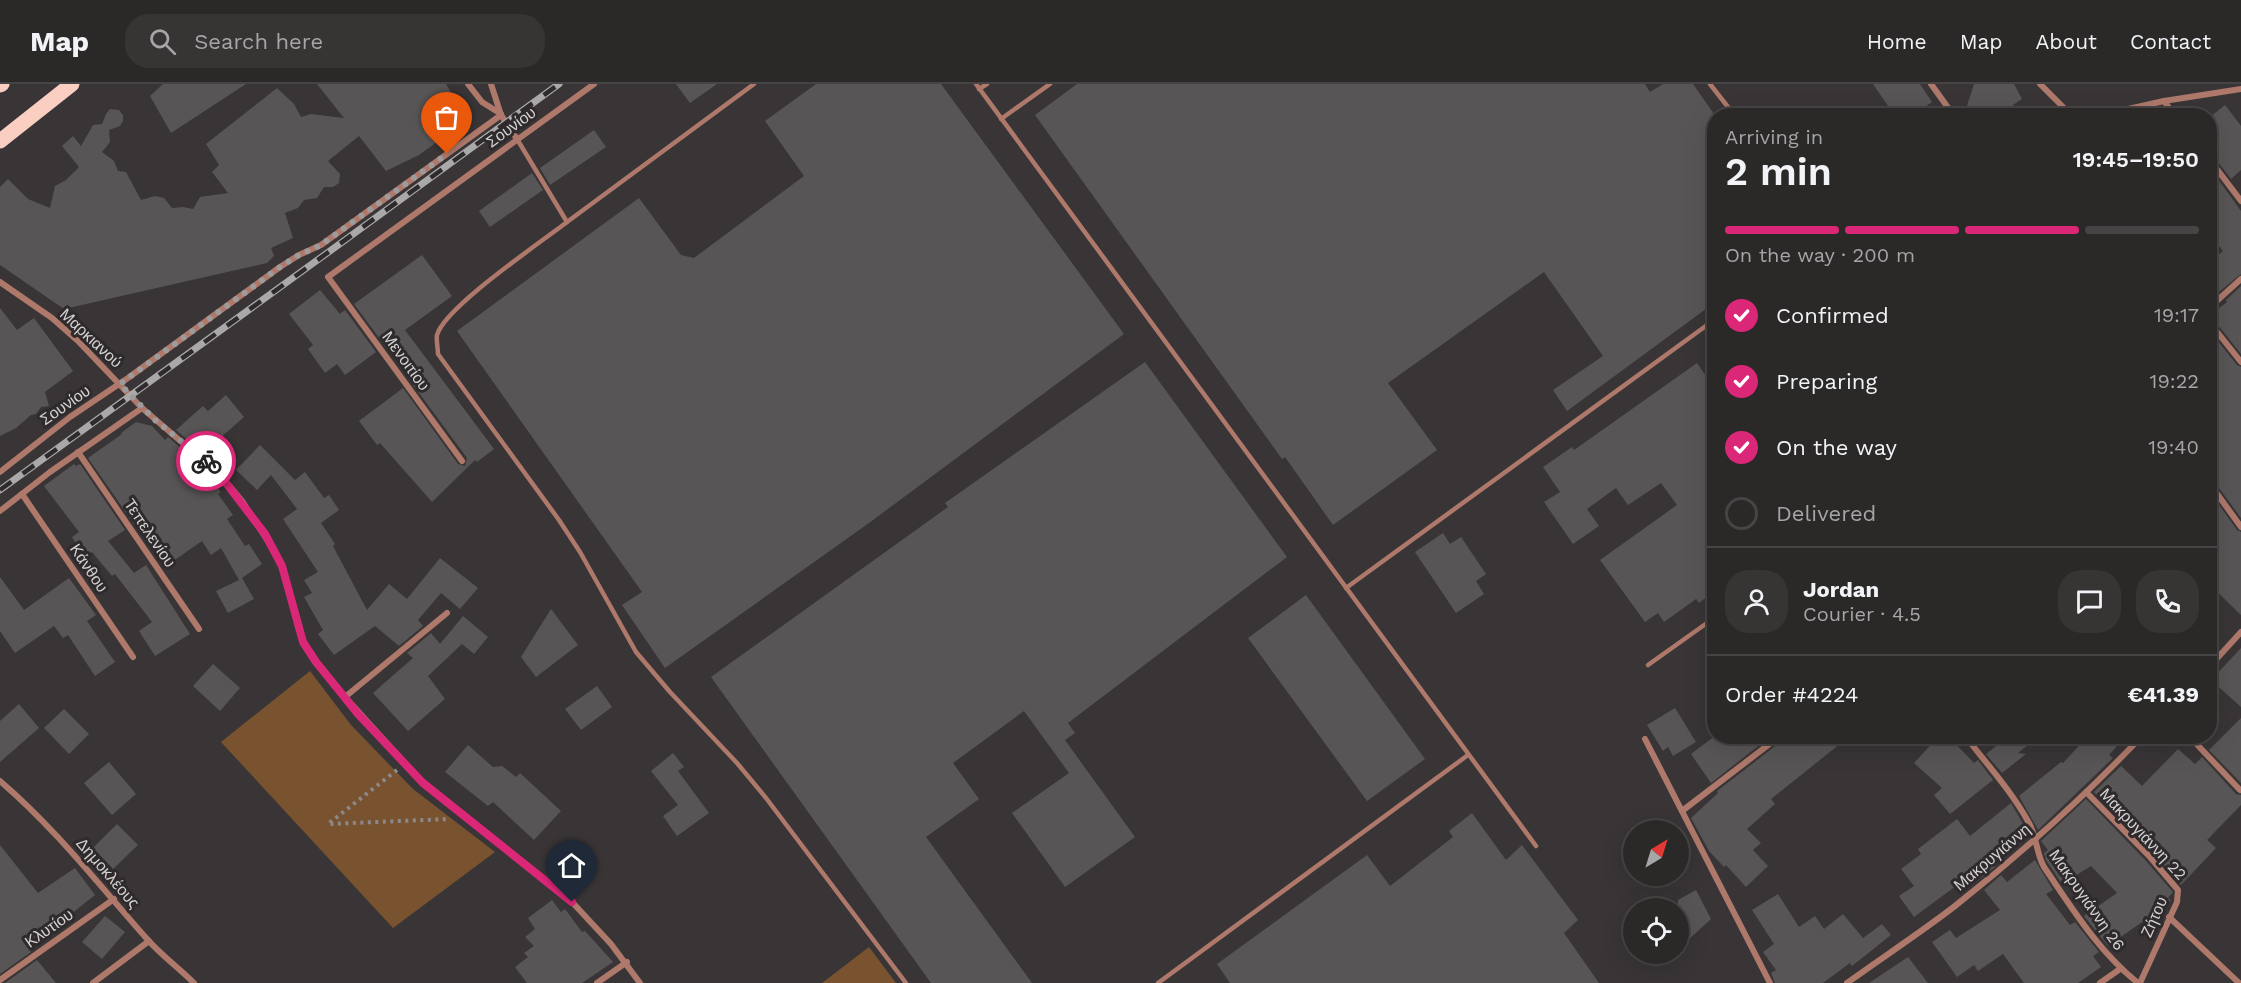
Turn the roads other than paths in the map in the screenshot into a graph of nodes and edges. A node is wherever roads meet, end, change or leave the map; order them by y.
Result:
1 (72, 84) edge
2 (468, 84) edge
3 (491, 84) edge
4 (594, 84) edge
5 (754, 84) edge
6 (987, 84) edge
7 (1050, 84) edge
8 (1710, 84) edge
9 (1931, 84) edge
10 (2040, 84) edge
11 (977, 86) edge
12 (2241, 89) edge
13 (2164, 101) junction
14 (1729, 108) edge
15 (1948, 108) edge
16 (2064, 108) edge
17 (2133, 108) edge
18 (2169, 108) edge
19 (501, 115) junction
20 (1001, 118) junction
21 (517, 139) junction
22 (0, 141) edge
23 (2217, 169) edge
24 (2241, 201) edge
25 (567, 222) junction
26 (328, 278) joint
27 (2241, 279) edge
28 (0, 282) edge
29 (2217, 301) edge
30 (1707, 325) edge
31 (2217, 332) edge
32 (2241, 362) edge
33 (120, 384) junction
34 (142, 408) junction
35 (78, 452) junction
36 (462, 461) dead end
37 (0, 472) edge
38 (22, 494) junction
39 (2217, 494) edge
40 (0, 511) edge
41 (2241, 527) edge
42 (1346, 588) junction
43 (447, 612) dead end
44 (1707, 623) edge
45 (199, 629) dead end
46 (2241, 632) edge
47 (132, 657) dead end
48 (2217, 658) edge
49 (1648, 665) dead end
50 (345, 698) junction
51 (1645, 739) dead end
52 (1770, 744) edge
53 (1971, 744) edge
54 (2135, 744) edge
55 (2197, 744) edge
56 (1468, 755) junction
57 (0, 781) edge
58 (2240, 790) edge
59 (2087, 793) junction
60 (1682, 811) junction
61 (2036, 838) junction
62 (1536, 846) dead end
63 (2178, 895) joint
64 (114, 899) junction
65 (2169, 917) junction
66 (149, 941) junction
67 (627, 962) junction
68 (2120, 969) junction
69 (0, 980) edge
70 (93, 983) edge
71 (194, 983) edge
72 (597, 983) edge
73 (640, 983) edge
74 (906, 983) edge
75 (1158, 983) edge
76 (1770, 983) edge
77 (1846, 983) edge
78 (2100, 983) edge
79 (2139, 983) edge
80 (2239, 983) edge

1 - 22 main road
2 - 19 street
3 - 19 street
4 - 21 street, Σουνίου
5 - 25 lane
6 - 11 lane
7 - 20 lane
8 - 14 lane
9 - 15 street
10 - 16 street
11 - 20 lane
12 - 13 street
13 - 17 street
13 - 18 street
19 - 21 street
19 - 33 street, Σουνίου
20 - 42 lane
21 - 25 lane
21 - 26 street, Σουνίου
23 - 24 street
25 - 74 lane
26 - 36 street, Μενοιτίου
27 - 29 street
28 - 33 street, Μαρκιανού
30 - 42 lane
31 - 32 street
33 - 34 street, Μαρκιανού
33 - 37 street, Σουνίου
34 - 35 street
34 - 50 street, Μαρκιανού
35 - 38 street
35 - 45 street, Τεπελενίου
38 - 40 street
38 - 47 street, Κάνθου
39 - 41 street
42 - 56 lane
43 - 50 street
44 - 49 lane
46 - 48 street
50 - 67 street, Μαρκιανού
51 - 60 street
52 - 60 street
53 - 61 street, Μακρυγιάννη 26
54 - 59 street, Μακρυγιάννη
55 - 58 street
56 - 62 lane
56 - 75 lane
57 - 64 street, Δημοκλέους
59 - 61 street, Μακρυγιάννη
59 - 63 street, Μακρυγιάννη 22
60 - 76 street
61 - 68 street, Μακρυγιάννη 26
61 - 77 street, Μακρυγιάννη
63 - 65 street, Ζήτου
64 - 66 street, Δημοκλέους
64 - 69 street, Κλυτίου
65 - 79 street, Ζήτου
65 - 80 street
66 - 70 street
66 - 71 street, Δημοκλέους
67 - 72 street
67 - 73 street, Μαρκιανού
68 - 78 street
68 - 79 street, Μακρυγιάννη 26

